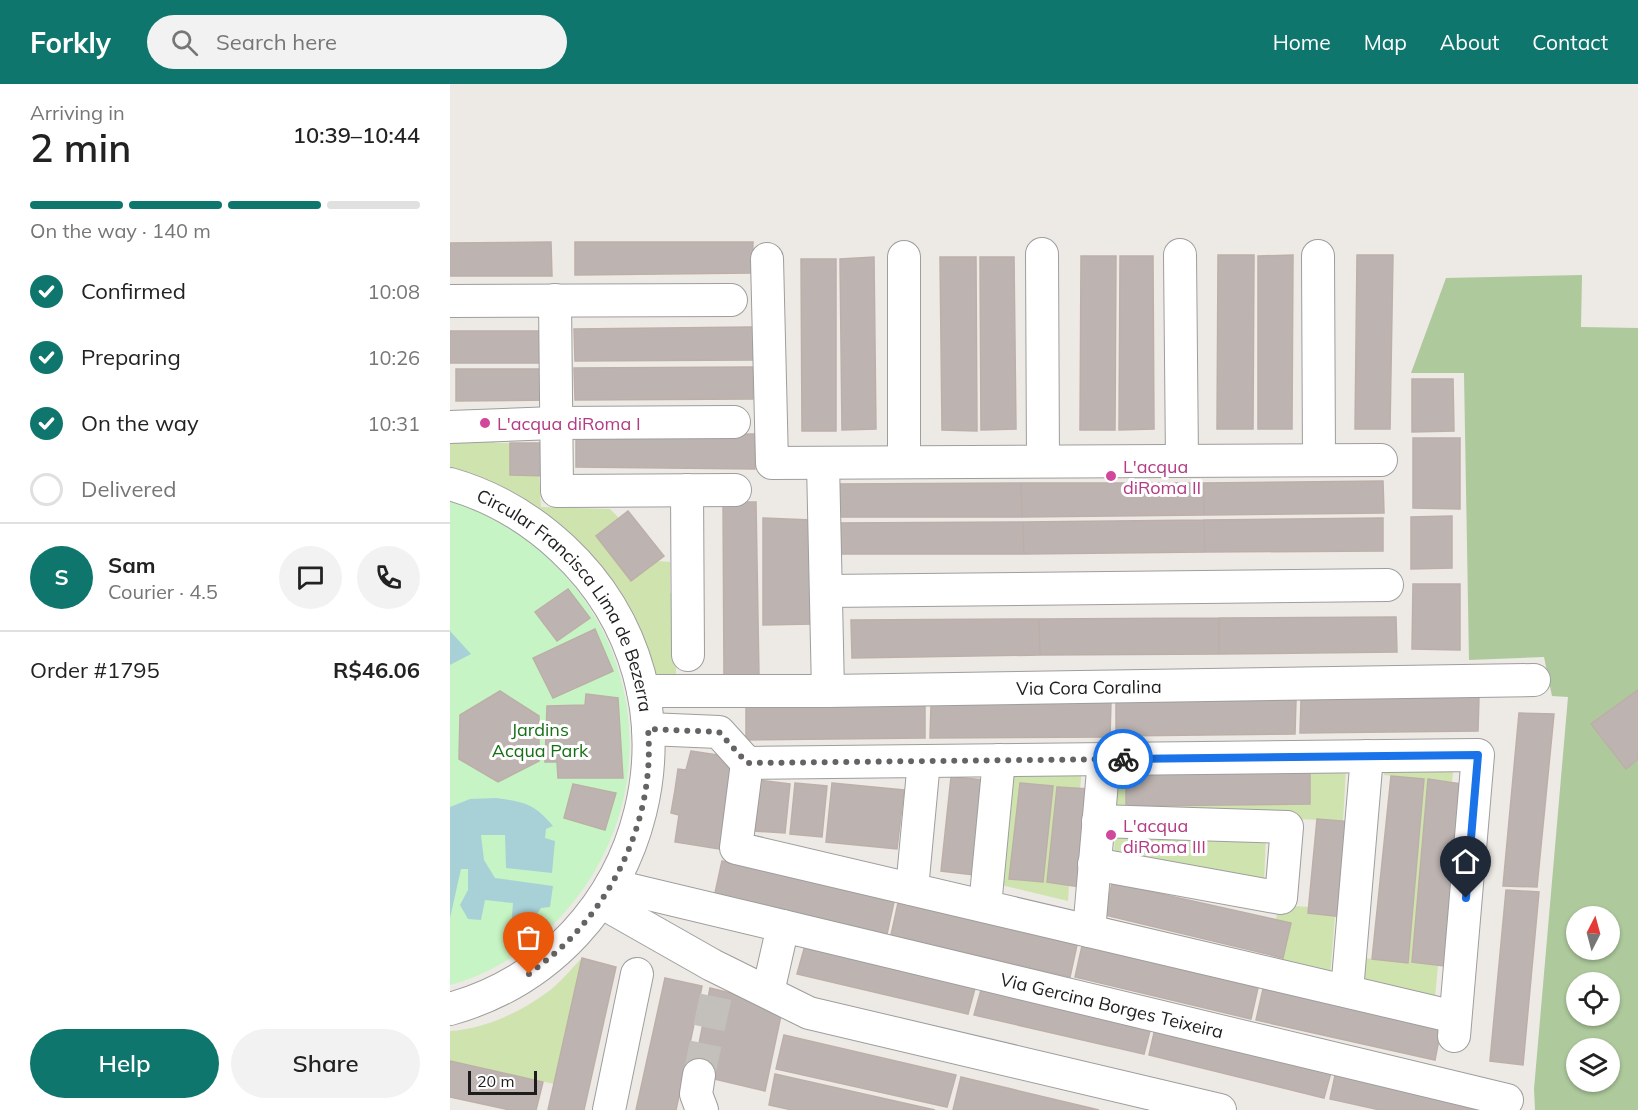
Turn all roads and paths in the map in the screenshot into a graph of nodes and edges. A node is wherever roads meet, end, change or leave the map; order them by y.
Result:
1 (1042, 254) dead end
2 (1180, 255) dead end
3 (1318, 256) dead end
4 (904, 257) dead end
5 (767, 259) dead end
6 (555, 300) junction
7 (730, 300) dead end
8 (450, 301) edge
9 (734, 422) dead end
10 (555, 423) junction
11 (450, 427) edge
12 (1319, 460) junction
13 (1381, 460) dead end
14 (1182, 461) junction
15 (904, 462) junction
16 (1043, 462) junction
17 (823, 463) junction
18 (450, 484) edge
19 (687, 490) junction
20 (735, 490) dead end
21 (1387, 585) dead end
22 (826, 591) junction
23 (688, 655) dead end
24 (1534, 680) dead end
25 (643, 691) junction
26 (828, 691) junction
27 (648, 729) junction
28 (1367, 756) junction
29 (1104, 759) junction
30 (999, 760) junction
31 (924, 761) junction
32 (747, 763) junction
33 (1098, 821) junction
34 (1094, 864) junction
35 (912, 889) junction
36 (606, 894) junction
37 (985, 906) junction
38 (783, 926) junction
39 (1089, 931) junction
40 (637, 974) dead end
41 (1347, 991) junction
42 (768, 992) junction
43 (450, 1009) edge
44 (699, 1076) tunnel mouth
45 (1507, 1100) dead end
46 (609, 1110) edge
47 (702, 1110) edge
48 (1220, 1110) edge

1 - 16 lane
2 - 14 lane
3 - 12 lane
4 - 15 lane
5 - 17 lane
6 - 7 lane
6 - 8 lane
6 - 10 lane
9 - 10 lane
10 - 11 lane
10 - 19 lane
12 - 13 lane
12 - 14 lane
14 - 16 lane
15 - 16 lane
15 - 17 lane
17 - 22 lane
18 - 25 lane, Circular Francisca Lima de Bezerra
19 - 20 lane
19 - 23 lane
21 - 22 lane
22 - 26 lane
24 - 26 lane, Via Cora Coralina
25 - 26 lane, Via Cora Coralina
25 - 27 lane, Circular Francisca Lima de Bezerra
27 - 32 lane
27 - 36 lane, Circular Francisca Lima de Bezerra
28 - 29 lane
28 - 41 lane
28 - 41 lane
29 - 30 lane
29 - 33 lane
30 - 31 lane
30 - 37 lane
31 - 32 lane
31 - 35 lane
32 - 35 lane
33 - 34 lane
33 - 34 lane
34 - 39 lane
35 - 37 lane
36 - 38 lane, Via Gercina Borges Teixeira
36 - 42 lane
36 - 43 lane, Circular Francisca Lima de Bezerra
37 - 39 lane
38 - 42 lane
38 - 45 lane, Via Gercina Borges Teixeira
39 - 41 lane
40 - 46 lane
42 - 48 lane
44 - 47 lane

